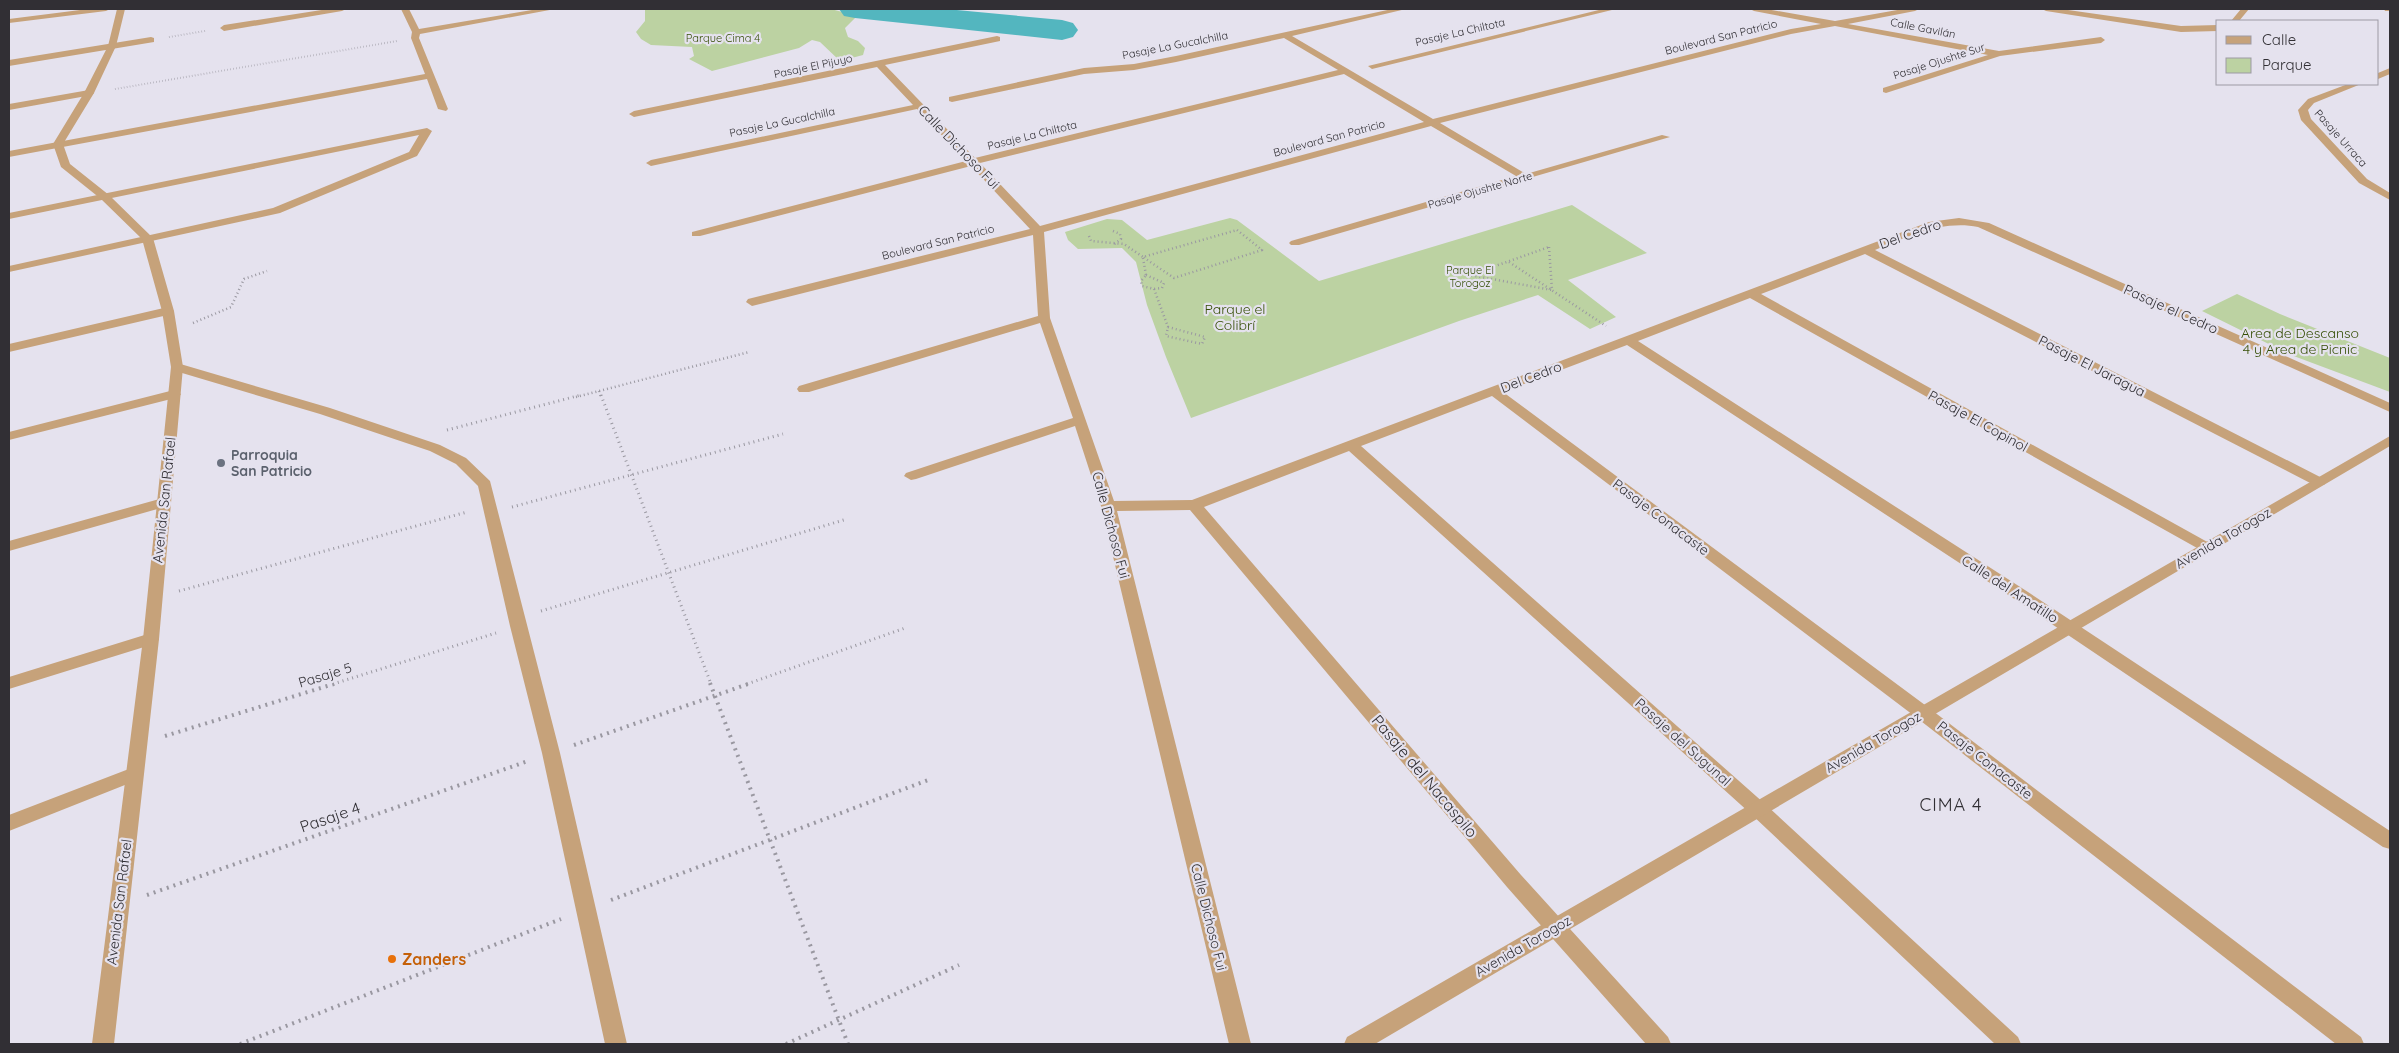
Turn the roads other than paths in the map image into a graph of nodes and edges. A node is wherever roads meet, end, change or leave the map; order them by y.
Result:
1 (106, 9) edge
2 (121, 9) edge
3 (342, 9) edge
4 (404, 9) edge
5 (551, 9) edge
6 (1402, 9) edge
7 (1612, 9) edge
8 (1754, 9) edge
9 (1915, 9) edge
10 (2046, 9) edge
11 (2245, 9) edge
12 (2235, 20) edge
13 (9, 21) edge
14 (1833, 23) junction
15 (224, 28) road end
16 (2216, 28) edge
17 (416, 35) junction
18 (1285, 35) junction
19 (997, 39) dead end
20 (151, 40) road end
21 (2101, 40) dead end
22 (112, 46) junction
23 (1998, 54) junction
24 (9, 63) edge
25 (879, 64) junction
26 (1372, 66) dead end
27 (1346, 71) junction
28 (430, 76) junction
29 (2353, 85) edge
30 (1886, 90) dead end
31 (89, 93) junction
32 (952, 99) dead end
33 (919, 106) junction
34 (9, 107) edge
35 (443, 108) dead end
36 (634, 114) dead end
37 (1433, 122) junction
38 (1665, 137) dead end
39 (58, 144) junction
40 (9, 154) edge
41 (973, 162) junction
42 (651, 163) dead end
43 (1524, 177) junction
44 (105, 197) junction
45 (2390, 197) edge
46 (9, 216) edge
47 (1950, 220) joint
48 (1038, 230) junction
49 (696, 234) dead end
50 (147, 238) junction
51 (1295, 243) dead end
52 (1866, 250) junction
53 (9, 269) edge
54 (1751, 293) junction
55 (752, 302) dead end
56 (168, 311) junction
57 (1044, 318) junction
58 (1628, 340) junction
59 (9, 348) edge
60 (177, 367) junction
61 (804, 389) dead end
62 (1494, 391) junction
63 (174, 394) junction
64 (2390, 408) edge
65 (1080, 420) junction
66 (9, 436) edge
67 (2390, 440) edge
68 (1351, 445) junction
69 (911, 476) dead end
70 (2319, 482) junction
71 (163, 503) junction
72 (1194, 505) junction
73 (1108, 506) junction
74 (9, 546) edge
75 (2206, 548) junction
76 (2068, 627) junction
77 (151, 639) junction
78 (9, 683) edge
79 (1923, 713) junction
80 (134, 774) junction
81 (1758, 809) junction
82 (9, 823) edge
83 (2390, 841) edge
84 (1556, 926) junction
85 (103, 1044) edge
86 (616, 1044) edge
87 (1240, 1044) edge
88 (1355, 1044) edge
89 (1660, 1044) edge
90 (2010, 1044) edge
91 (2353, 1044) edge

1 - 13 street
2 - 22 street
3 - 15 street
4 - 17 street
5 - 17 street
6 - 18 street, Pasaje La Gucalchilla
7 - 26 street, Pasaje La Chiltota
8 - 14 street, Calle Gavilán
9 - 14 street, Boulevard San Patricio
10 - 16 street
11 - 12 street
14 - 23 street, Calle Gavilán
14 - 37 street, Boulevard San Patricio
17 - 28 street
18 - 27 street
18 - 32 street, Pasaje La Gucalchilla
19 - 25 street, Pasaje El Pijuyo
20 - 22 street
21 - 23 street
22 - 24 street
22 - 31 street
23 - 30 street, Pasaje Ojushte Sur
25 - 33 street, Calle Dichoso Fui
25 - 36 street, Pasaje El Pijuyo
27 - 37 street
27 - 41 street, Pasaje La Chiltota
28 - 35 street
28 - 39 street
29 - 45 street, Pasaje Urraca
31 - 34 street
31 - 39 street
33 - 41 street, Calle Dichoso Fui
33 - 42 street, Pasaje La Gucalchilla
37 - 43 street
37 - 48 street, Boulevard San Patricio
38 - 43 street, Pasaje Ojushte Norte
39 - 40 street
39 - 44 street, Avenida San Rafael
41 - 48 street, Calle Dichoso Fui
41 - 49 street, Pasaje La Chiltota
43 - 51 street, Pasaje Ojushte Norte
44 - 46 street
44 - 50 street, Avenida San Rafael
44 - 50 street
47 - 52 street, Del Cedro
47 - 64 street, Pasaje el Cedro
48 - 55 street, Boulevard San Patricio
48 - 57 street, Calle Dichoso Fui
50 - 53 street
50 - 56 street, Avenida San Rafael
52 - 54 street, Del Cedro
52 - 70 street, Pasaje El Jaragua
54 - 58 street, Del Cedro
54 - 75 street, Pasaje El Copinol
56 - 59 street
56 - 60 street, Avenida San Rafael
57 - 61 street
57 - 65 street, Calle Dichoso Fui
58 - 62 street, Del Cedro
58 - 76 street, Calle del Amatillo
60 - 63 street, Avenida San Rafael
60 - 86 street
62 - 68 street, Del Cedro
62 - 79 street, Pasaje Conacaste
63 - 66 street
63 - 71 street, Avenida San Rafael
65 - 69 street
65 - 73 street, Calle Dichoso Fui
67 - 70 street, Avenida Torogoz
68 - 72 street, Del Cedro
68 - 81 street, Pasaje del Sugunal
70 - 75 street, Avenida Torogoz
71 - 74 street
71 - 77 street, Avenida San Rafael
72 - 73 street, Del Cedro
72 - 84 street, Pasaje del Nacaspilo
73 - 87 street, Calle Dichoso Fui
75 - 76 street, Avenida Torogoz
76 - 79 street, Avenida Torogoz
76 - 83 street, Calle del Amatillo
77 - 78 street
77 - 80 street, Avenida San Rafael
79 - 81 street, Avenida Torogoz
79 - 91 street, Pasaje Conacaste
80 - 82 street
80 - 85 street, Avenida San Rafael
81 - 84 street, Avenida Torogoz
81 - 90 street, Pasaje del Sugunal
84 - 88 street, Avenida Torogoz
84 - 89 street, Pasaje del Nacaspilo

